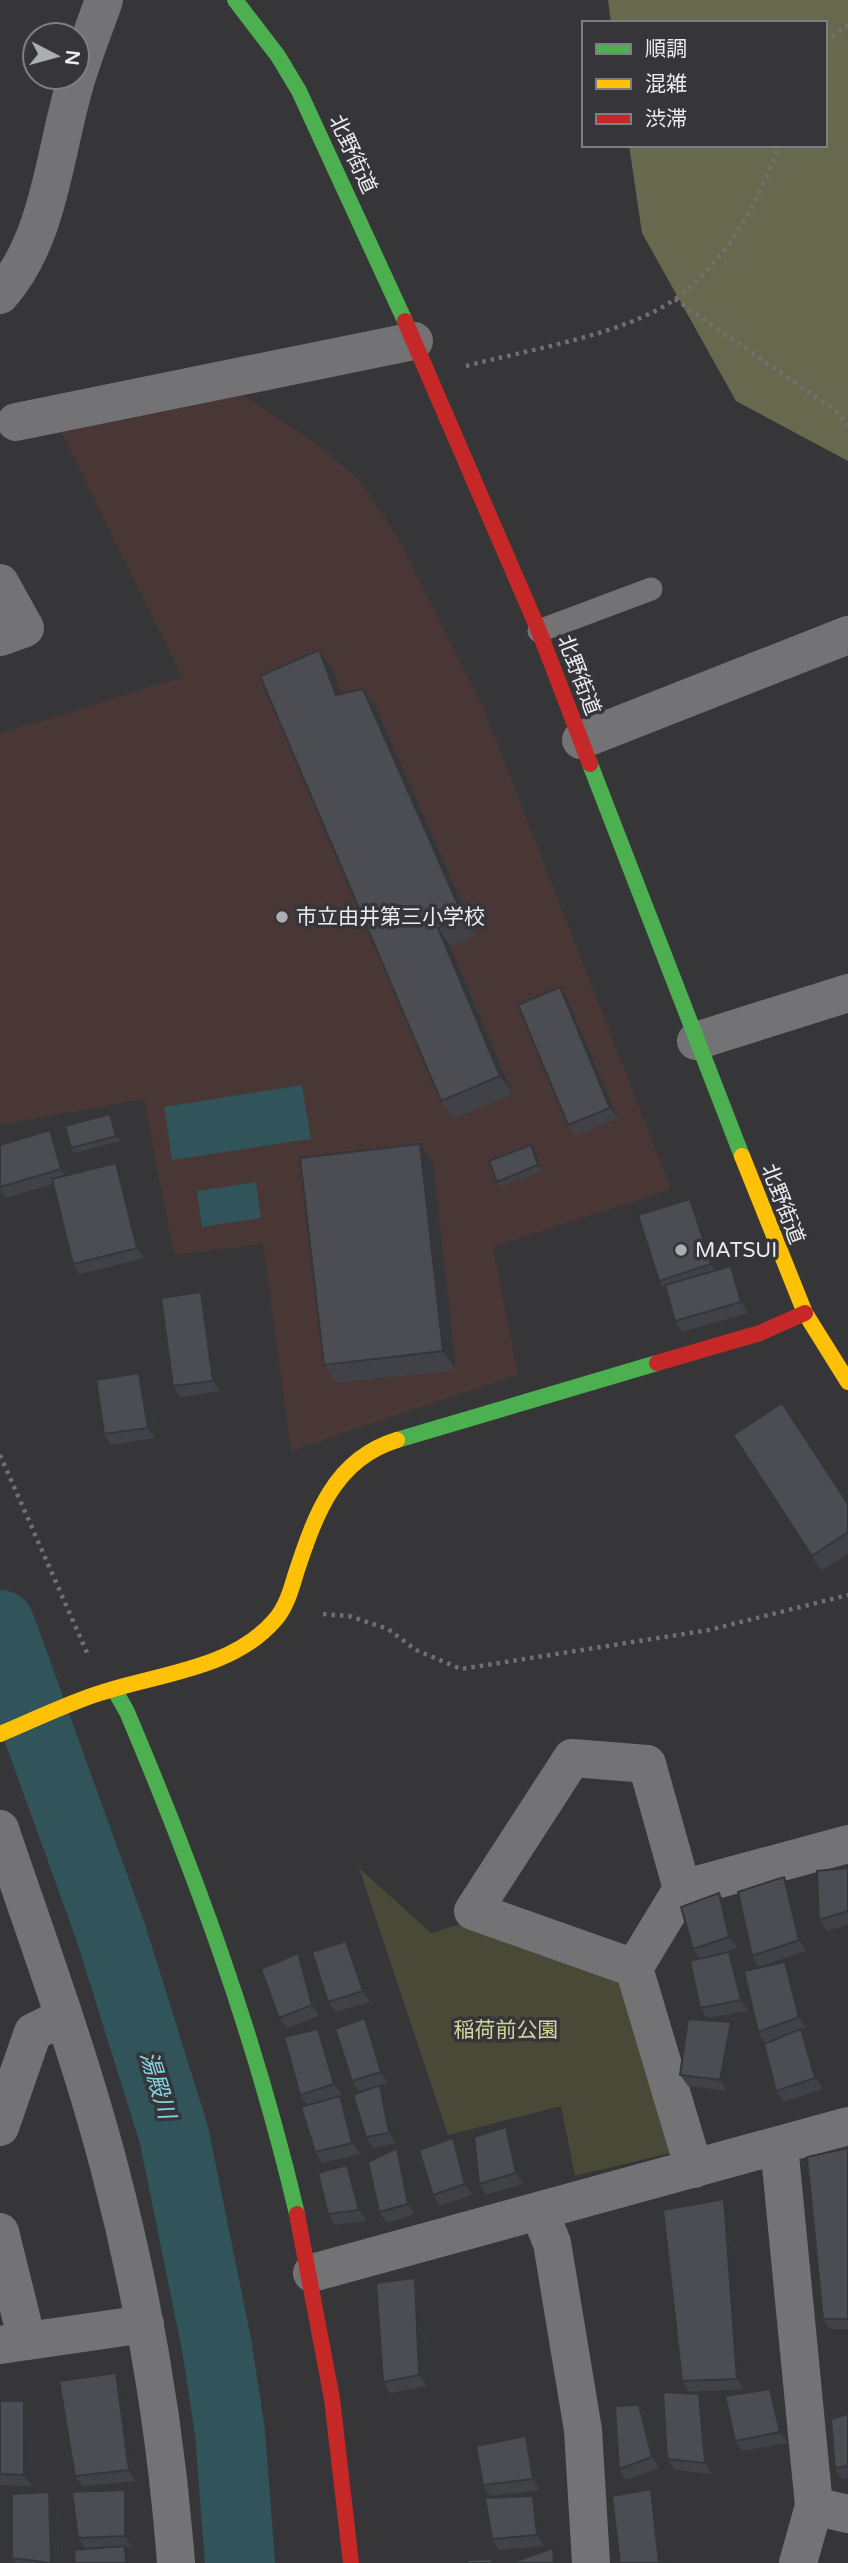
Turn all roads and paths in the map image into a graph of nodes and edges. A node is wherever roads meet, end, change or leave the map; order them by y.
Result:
1 (104, 0) edge
2 (235, 0) edge
3 (848, 26) edge
4 (827, 41) edge
5 (778, 147) edge
6 (0, 295) edge
7 (675, 299) junction
8 (414, 341) junction
9 (428, 376) junction
10 (16, 422) dead end
11 (848, 425) edge
12 (0, 583) edge
13 (651, 589) dead end
14 (539, 631) junction
15 (848, 635) edge
16 (0, 637) edge
17 (581, 740) junction
18 (848, 993) edge
19 (695, 1041) junction
20 (805, 1313) junction
21 (848, 1382) edge
22 (0, 1455) edge
23 (848, 1595) edge
24 (275, 1621) junction
25 (114, 1689) junction
26 (0, 1734) edge
27 (0, 1829) edge
28 (848, 1843) edge
29 (682, 1889) junction
30 (634, 1968) junction
31 (64, 2017) junction
32 (848, 2126) edge
33 (0, 2127) edge
34 (779, 2144) junction
35 (694, 2169) junction
36 (539, 2211) junction
37 (0, 2232) edge
38 (312, 2273) junction
39 (145, 2324) junction
40 (14, 2343) edge
41 (831, 2510) edge
42 (176, 2563) edge
43 (351, 2563) edge
44 (591, 2563) edge
45 (798, 2563) edge

1 - 6 street
2 - 8 street, 北野街道
3 - 4 path
5 - 7 path
7 - 9 path
7 - 11 path
8 - 9 street, 北野街道
8 - 10 street
9 - 14 street, 北野街道
12 - 16 street
13 - 14 lane
14 - 17 street, 北野街道
15 - 17 street
17 - 19 street, 北野街道
18 - 19 street
19 - 20 street, 北野街道
20 - 21 street, 北野街道
20 - 24 street
22 - 25 path
23 - 24 path
24 - 25 street
25 - 26 street
25 - 38 street
27 - 31 street
28 - 29 street
29 - 30 street
29 - 30 street
30 - 35 street
31 - 33 street
31 - 39 street
32 - 34 street
34 - 35 street
34 - 41 street
35 - 36 street
36 - 38 street
36 - 44 street
37 - 40 street
38 - 43 street
39 - 40 street
39 - 42 street
41 - 45 street

